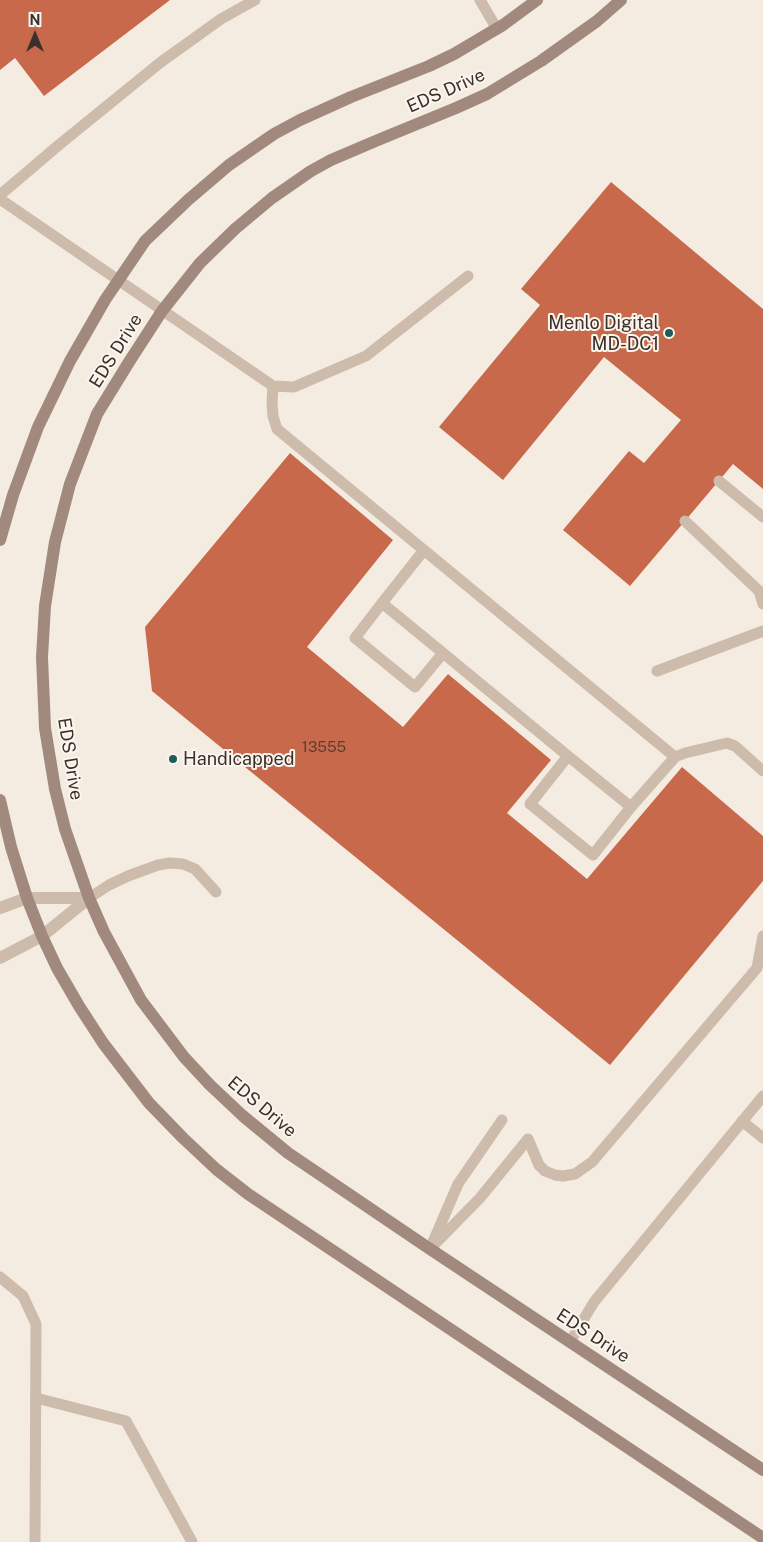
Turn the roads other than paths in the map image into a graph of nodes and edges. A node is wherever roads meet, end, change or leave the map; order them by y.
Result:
1 (255, 0) edge
2 (480, 0) edge
3 (537, 0) edge
4 (621, 0) edge
5 (497, 29) junction
6 (0, 195) edge
7 (0, 199) edge
8 (468, 276) dead end
9 (118, 281) junction
10 (162, 311) junction
11 (272, 386) junction
12 (719, 481) dead end
13 (763, 517) edge
14 (685, 521) dead end
15 (0, 540) edge
16 (424, 550) junction
17 (382, 603) junction
18 (763, 604) edge
19 (763, 632) edge
20 (443, 653) junction
21 (657, 671) dead end
22 (568, 756) junction
23 (675, 757) junction
24 (763, 771) edge
25 (0, 800) edge
26 (631, 807) junction
27 (216, 892) dead end
28 (27, 898) junction
29 (89, 898) junction
30 (0, 908) edge
31 (42, 936) junction
32 (763, 936) edge
33 (0, 958) edge
34 (763, 1096) edge
35 (502, 1120) dead end
36 (742, 1121) junction
37 (763, 1138) edge
38 (430, 1249) junction
39 (0, 1277) edge
40 (570, 1342) junction
41 (36, 1398) junction
42 (763, 1470) edge
43 (763, 1538) edge
44 (35, 1542) edge
45 (192, 1542) edge

1 - 6 lane
2 - 5 lane
3 - 5 street, EDS Drive
4 - 10 street, EDS Drive
5 - 9 street, EDS Drive
7 - 9 lane
8 - 11 lane
9 - 10 lane
9 - 15 street, EDS Drive
10 - 11 lane
10 - 29 street, EDS Drive
11 - 16 lane
12 - 13 lane
14 - 18 lane
16 - 17 lane
16 - 23 lane
17 - 20 lane
17 - 20 lane
19 - 21 lane
20 - 22 lane
22 - 26 lane
22 - 26 lane
23 - 24 lane
23 - 26 lane
25 - 28 street
27 - 29 lane
28 - 29 street
28 - 30 street
28 - 31 street
29 - 31 street
29 - 38 street, EDS Drive
31 - 33 street
31 - 43 street
32 - 38 lane
34 - 36 lane
35 - 38 lane
36 - 37 lane
36 - 40 lane
38 - 40 street, EDS Drive
39 - 41 lane
40 - 42 street, EDS Drive
41 - 44 lane
41 - 45 lane

